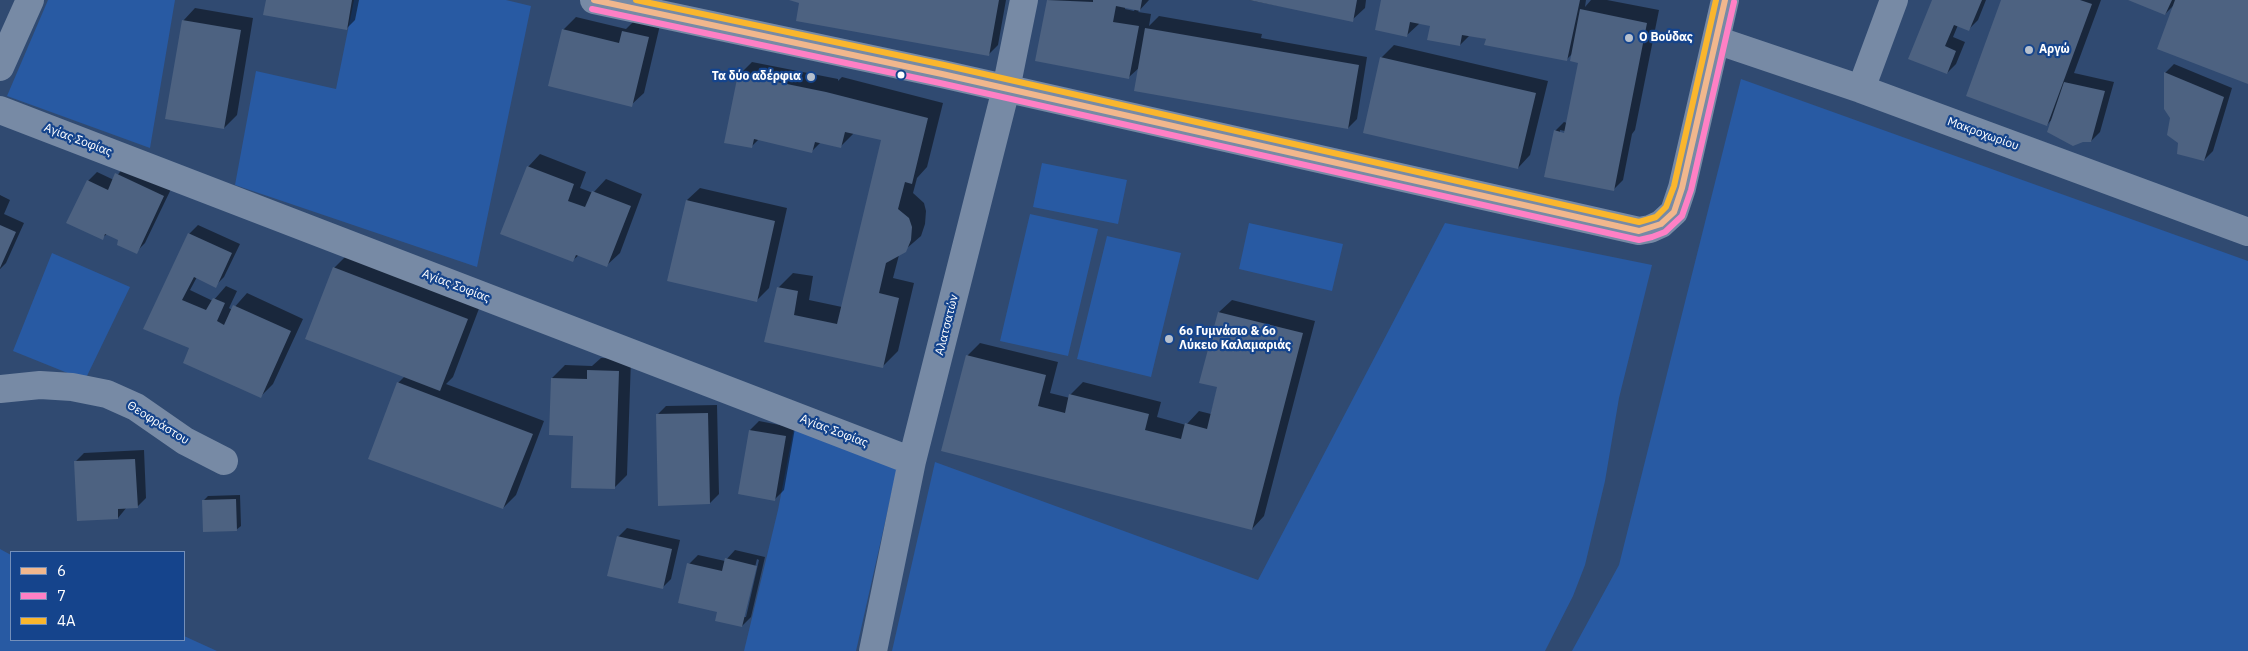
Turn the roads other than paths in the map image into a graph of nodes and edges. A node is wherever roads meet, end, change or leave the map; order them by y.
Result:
1 (30, 0) edge
2 (594, 0) edge
3 (1024, 0) edge
4 (1725, 0) edge
5 (1894, 0) edge
6 (1716, 40) junction
7 (0, 67) edge
8 (1861, 88) junction
9 (1006, 89) junction
10 (0, 110) edge
11 (2248, 232) edge
12 (0, 388) edge
13 (224, 461) dead end
14 (912, 461) junction
15 (873, 651) edge

1 - 7 street
2 - 9 street
3 - 9 street, Αλατσατών
4 - 6 street
5 - 8 street
6 - 8 street, Μακροχωρίου
6 - 9 street
8 - 11 street, Μακροχωρίου
9 - 14 street, Αλατσατών
10 - 14 street, Αγίας Σοφίας
12 - 13 street, Θεοφράστου
14 - 15 street, Αλατσατών

